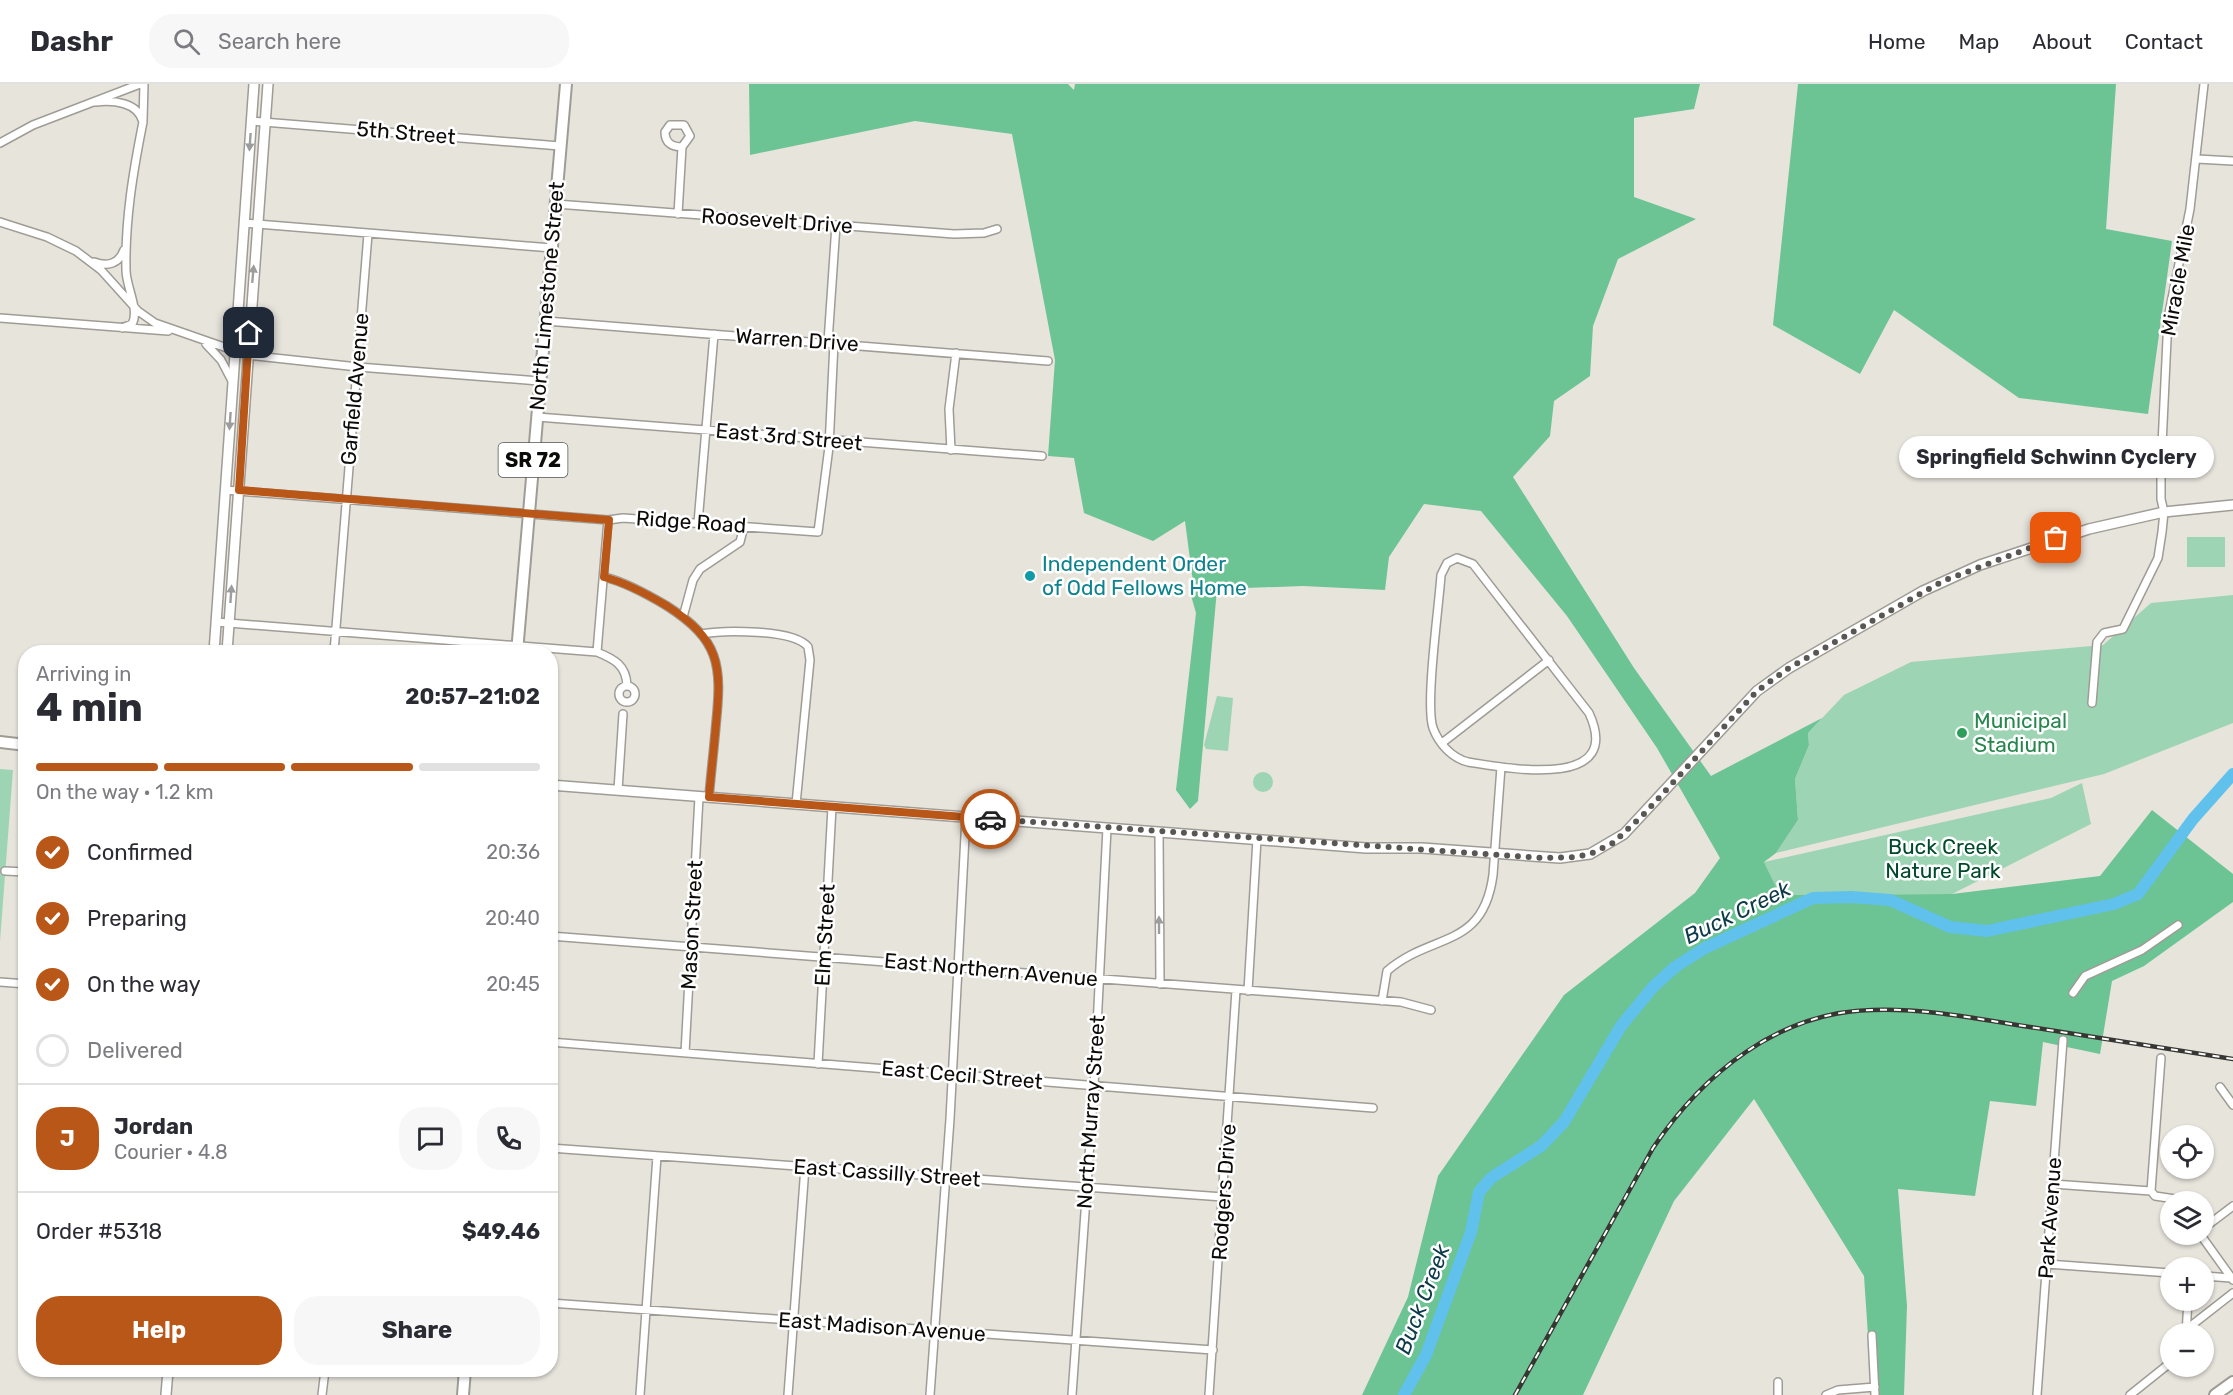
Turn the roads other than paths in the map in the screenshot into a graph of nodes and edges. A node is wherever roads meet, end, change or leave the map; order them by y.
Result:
1 (142, 84) edge
2 (254, 84) edge
3 (268, 84) edge
4 (566, 84) edge
5 (2204, 84) edge
6 (96, 102) junction
7 (251, 121) junction
8 (143, 122) junction
9 (265, 122) junction
10 (0, 143) edge
11 (560, 146) junction
12 (682, 147) dead end
13 (2197, 159) junction
14 (2233, 161) edge
15 (556, 204) junction
16 (678, 214) junction
17 (0, 222) edge
18 (244, 223) junction
19 (257, 224) junction
20 (836, 225) junction
21 (997, 229) dead end
22 (368, 234) junction
23 (126, 245) junction
24 (552, 248) junction
25 (90, 261) junction
26 (132, 304) junction
27 (0, 318) edge
28 (546, 321) junction
29 (122, 328) junction
30 (180, 333) junction
31 (714, 334) junction
32 (202, 340) junction
33 (831, 343) junction
34 (235, 349) junction
35 (956, 353) junction
36 (247, 355) junction
37 (1048, 361) dead end
38 (358, 367) junction
39 (539, 381) junction
40 (233, 384) junction
41 (537, 417) junction
42 (706, 430) junction
43 (830, 440) junction
44 (951, 450) junction
45 (1042, 456) dead end
46 (225, 490) junction
47 (239, 490) junction
48 (347, 500) junction
49 (2233, 505) edge
50 (2164, 512) junction
51 (528, 513) junction
52 (609, 520) junction
53 (698, 523) junction
54 (744, 526) junction
55 (604, 577) junction
56 (683, 617) junction
57 (216, 622) junction
58 (229, 624) junction
59 (336, 632) junction
60 (701, 634) junction
61 (214, 645) edge
62 (227, 645) edge
63 (335, 645) edge
64 (474, 645) edge
65 (517, 645) edge
66 (558, 651) edge
67 (597, 652) junction
68 (1550, 660) junction
69 (627, 685) dead end
70 (2092, 703) dead end
71 (623, 714) dead end
72 (0, 742) edge
73 (18, 743) edge
74 (1442, 743) junction
75 (1501, 767) junction
76 (558, 786) edge
77 (618, 790) junction
78 (704, 797) junction
79 (796, 804) junction
80 (832, 807) junction
81 (966, 817) junction
82 (1107, 828) junction
83 (1159, 832) junction
84 (1257, 839) junction
85 (1494, 854) junction
86 (5, 871) dead end
87 (18, 872) edge
88 (2178, 925) dead end
89 (558, 937) edge
90 (691, 946) junction
91 (824, 957) junction
92 (958, 968) junction
93 (1099, 979) junction
94 (0, 982) edge
95 (18, 983) edge
96 (1160, 984) junction
97 (1236, 990) junction
98 (1248, 991) junction
99 (2073, 993) dead end
100 (1382, 1001) junction
101 (1431, 1010) dead end
102 (2063, 1040) dead end
103 (558, 1043) edge
104 (685, 1053) junction
105 (2161, 1058) dead end
106 (818, 1064) junction
107 (952, 1074) junction
108 (1094, 1086) junction
109 (2220, 1087) dead end
110 (1230, 1096) junction
111 (2233, 1104) edge
112 (1373, 1108) dead end
113 (558, 1149) edge
114 (657, 1156) junction
115 (805, 1167) junction
116 (946, 1177) junction
117 (2053, 1184) junction
118 (1087, 1187) junction
119 (2151, 1191) junction
120 (1223, 1197) junction
121 (2160, 1197) edge
122 (2233, 1206) edge
123 (2214, 1220) edge
124 (2208, 1245) edge
125 (2047, 1264) junction
126 (2160, 1272) edge
127 (2214, 1277) edge
128 (2232, 1279) edge
129 (2233, 1293) edge
130 (558, 1304) edge
131 (646, 1309) junction
132 (794, 1320) junction
133 (2193, 1323) edge
134 (934, 1331) junction
135 (1872, 1335) dead end
136 (1076, 1341) junction
137 (1213, 1350) junction
138 (2160, 1371) edge
139 (167, 1377) edge
140 (324, 1377) edge
141 (464, 1377) edge
142 (1778, 1382) dead end
143 (2233, 1382) edge
144 (1875, 1391) edge
145 (166, 1395) edge
146 (322, 1395) edge
147 (463, 1395) edge
148 (640, 1395) edge
149 (788, 1395) edge
150 (930, 1395) edge
151 (1072, 1395) edge
152 (1209, 1395) edge
153 (1778, 1395) edge
154 (1826, 1395) edge
155 (2037, 1395) edge
156 (2130, 1395) edge
157 (2215, 1395) edge

1 - 6 street
1 - 8 street
2 - 7 street
3 - 9 street
4 - 11 main road, North Limestone Street / SR 72
5 - 13 street, Miracle Mile
6 - 8 street
6 - 10 street
7 - 9 street, 5th Street
7 -> 18 street
8 - 23 street
9 - 11 street, 5th Street
9 - 19 street
11 - 15 main road, North Limestone Street / SR 72
12 - 16 street
13 - 14 street
13 - 50 street, Miracle Mile
15 - 16 street, Roosevelt Drive
15 - 24 main road, North Limestone Street / SR 72
16 - 20 street, Roosevelt Drive
17 - 25 street
18 - 19 street
18 - 34 street
19 - 22 street
36 -> 19 street
20 - 21 street, Roosevelt Drive
20 - 33 street
22 - 24 street
22 - 38 street, Garfield Avenue
23 - 25 street
23 - 26 street
24 - 28 main road, North Limestone Street / SR 72
25 - 26 street
26 - 29 street
26 - 30 street
27 - 29 street
28 - 31 street, Warren Drive
28 - 39 main road, North Limestone Street / SR 72
29 - 30 street
30 - 32 street
31 - 33 street, Warren Drive
31 - 42 street
32 - 34 street
32 - 40 street
33 - 35 street, Warren Drive
33 - 43 street
34 - 36 street
34 - 40 street
35 - 37 street, Warren Drive
35 - 44 street
36 - 38 street
36 - 47 street
38 - 39 street
38 - 48 street, Garfield Avenue
39 - 41 main road, North Limestone Street / SR 72
40 -> 46 street
41 - 42 street, East 3rd Street
41 - 51 main road, North Limestone Street / SR 72
42 - 43 street, East 3rd Street
42 - 53 street
43 - 44 street, East 3rd Street
43 - 54 street, Ridge Road
44 - 45 street, East 3rd Street
46 - 47 street, Ridge Road
46 - 57 street
47 - 48 street, Ridge Road
58 -> 47 street
48 - 51 street, Ridge Road
48 - 59 street, Garfield Avenue
49 - 50 street
50 - 70 street
50 - 85 street
51 - 52 street, Ridge Road
51 - 65 main road, North Limestone Street / SR 72
52 - 53 street, Ridge Road
52 - 55 street
53 - 54 street, Ridge Road
54 - 56 street
55 - 56 street, Mason Street
55 - 67 street
56 - 60 street, Mason Street
57 - 58 street
57 - 61 street
58 - 59 street
58 - 62 street
59 - 63 street, Garfield Avenue
59 - 64 street
60 - 78 street, Mason Street
60 - 79 street
66 - 67 street
67 - 69 street
68 - 74 street
68 - 74 street
68 - 75 street
71 - 77 street
72 - 73 main road
74 - 75 street
75 - 85 street
76 - 77 street
77 - 78 street
78 - 79 street
78 - 90 street, Mason Street
79 - 80 street
80 - 81 street
80 - 91 street, Elm Street
81 - 82 street
81 - 92 street
82 - 83 street
82 - 93 street, North Murray Street
83 - 84 street
96 -> 83 street
84 - 85 street
84 - 98 street
85 - 100 street
86 - 87 street
88 - 99 street
89 - 90 street, East Northern Avenue
90 - 91 street, East Northern Avenue
90 - 104 street, Mason Street
91 - 92 street, East Northern Avenue
91 - 106 street, Elm Street
92 - 93 street, East Northern Avenue
92 - 107 street
93 - 96 street, East Northern Avenue
93 - 108 street, North Murray Street
94 - 95 street
96 - 97 street, East Northern Avenue
97 - 98 street, East Northern Avenue
97 - 110 street, Rodgers Drive
98 - 100 street, East Northern Avenue
100 - 101 street, East Northern Avenue
102 - 117 street, Park Avenue
103 - 104 street, East Cecil Street
104 - 106 street, East Cecil Street
105 - 119 street
106 - 107 street, East Cecil Street
107 - 108 street, East Cecil Street
107 - 116 street
108 - 110 street, East Cecil Street
108 - 118 street, North Murray Street
109 - 111 street
110 - 112 street, East Cecil Street
110 - 120 street, Rodgers Drive
113 - 114 street, East Cassilly Street
114 - 115 street, East Cassilly Street
114 - 131 street
115 - 116 street, East Cassilly Street
115 - 132 street
116 - 118 street, East Cassilly Street
116 - 134 street
117 - 119 street
117 - 125 street, Park Avenue
118 - 120 street, East Cassilly Street
118 - 136 street, North Murray Street
119 - 121 street
120 - 137 street, Rodgers Drive
122 - 123 street
124 - 128 street
125 - 126 street
125 - 155 street, Park Avenue
127 - 128 street
129 - 133 street
130 - 131 street, East Madison Avenue
131 - 132 street, East Madison Avenue
131 - 148 street
132 - 134 street, East Madison Avenue
132 - 149 street
134 - 136 street, East Madison Avenue
134 - 150 street
135 - 144 street
136 - 137 street, East Madison Avenue
136 - 151 street, North Murray Street
137 - 152 street, Rodgers Drive
138 - 156 street
139 - 145 street
140 - 146 street
141 - 147 main road
142 - 153 street
143 - 157 main road
144 - 154 street

